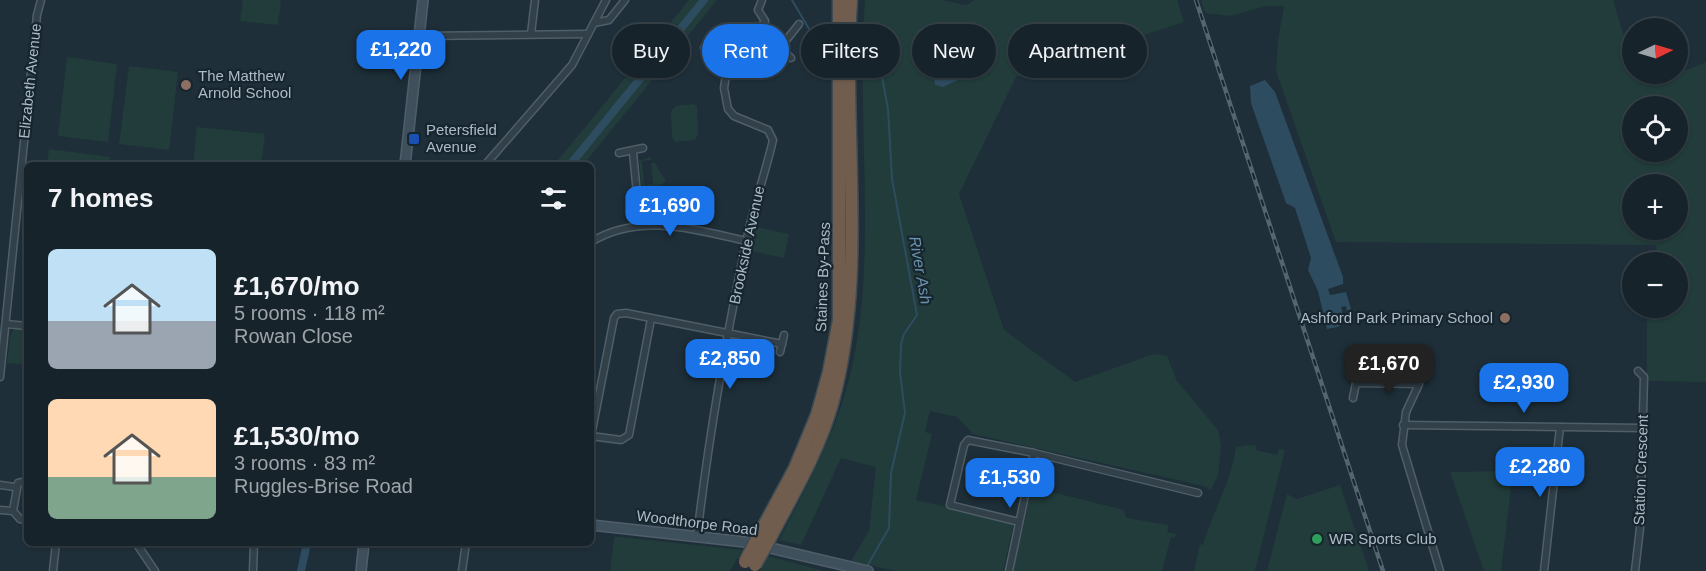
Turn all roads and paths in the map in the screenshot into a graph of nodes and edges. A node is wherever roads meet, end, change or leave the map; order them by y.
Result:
1 (41, 0) edge
2 (423, 0) edge
3 (535, 0) edge
4 (606, 0) edge
5 (625, 0) edge
6 (762, 0) edge
7 (839, 0) edge
8 (851, 0) edge
9 (594, 23) junction
10 (763, 24) edge
11 (800, 24) dead end
12 (531, 34) junction
13 (588, 34) junction
14 (419, 36) junction
15 (789, 37) edge
16 (726, 78) edge
17 (643, 148) dead end
18 (633, 152) junction
19 (619, 153) dead end
20 (405, 162) edge
21 (488, 162) edge
22 (640, 226) junction
23 (747, 240) junction
24 (594, 241) edge
25 (651, 319) junction
26 (6, 324) junction
27 (24, 326) edge
28 (728, 333) junction
29 (784, 335) dead end
30 (782, 344) junction
31 (780, 352) dead end
32 (1, 358) edge
33 (1638, 371) dead end
34 (0, 377) edge
35 (1353, 398) dead end
36 (594, 421) edge
37 (1403, 425) junction
38 (1560, 427) junction
39 (1642, 428) junction
40 (594, 436) edge
41 (1034, 453) junction
42 (24, 482) edge
43 (0, 485) edge
44 (15, 487) junction
45 (1198, 493) dead end
46 (0, 510) edge
47 (13, 511) junction
48 (24, 520) edge
49 (1019, 522) junction
50 (594, 525) edge
51 (697, 537) junction
52 (764, 537) junction
53 (56, 546) edge
54 (138, 546) edge
55 (254, 546) edge
56 (364, 546) edge
57 (466, 546) edge
58 (748, 567) edge
59 (865, 570) edge
60 (52, 571) edge
61 (155, 571) edge
62 (253, 571) edge
63 (361, 571) edge
64 (462, 571) edge
65 (1009, 571) edge
66 (1440, 571) edge
67 (1544, 571) edge
68 (1635, 571) edge

1 - 26 street, Elizabeth Avenue
2 - 14 street
3 - 12 street
4 - 9 street
5 - 9 street
6 - 10 street
7 - 52 highway, Staines By-Pass
8 - 52 highway, Staines By-Pass
9 - 13 street
11 - 15 street
12 - 13 street
12 - 14 street
13 - 21 street
14 - 20 street
16 - 23 street, Brookside Avenue
17 - 18 street
18 - 19 street
18 - 22 street
22 - 23 street
22 - 24 street
23 - 28 street, Brookside Avenue
25 - 28 street
25 - 36 street
25 - 40 street
26 - 27 street
26 - 32 street, Elizabeth Avenue
28 - 30 street
28 - 51 street, Brookside Avenue
29 - 30 street
30 - 31 street
32 - 34 street, Elizabeth Avenue
33 - 39 street, Station Crescent
35 - 37 street
37 - 38 street
37 - 66 street
38 - 39 street
38 - 67 street
39 - 68 street, Station Crescent
41 - 45 street
41 - 49 street
41 - 49 street
42 - 44 street
43 - 44 street
44 - 47 street
46 - 47 street
47 - 48 street
49 - 65 street
50 - 51 street, Woodthorpe Road
51 - 59 street, Woodthorpe Road
52 - 58 highway, Staines By-Pass, bridge
53 - 60 street
54 - 61 street
55 - 62 street
56 - 63 street
57 - 64 street

